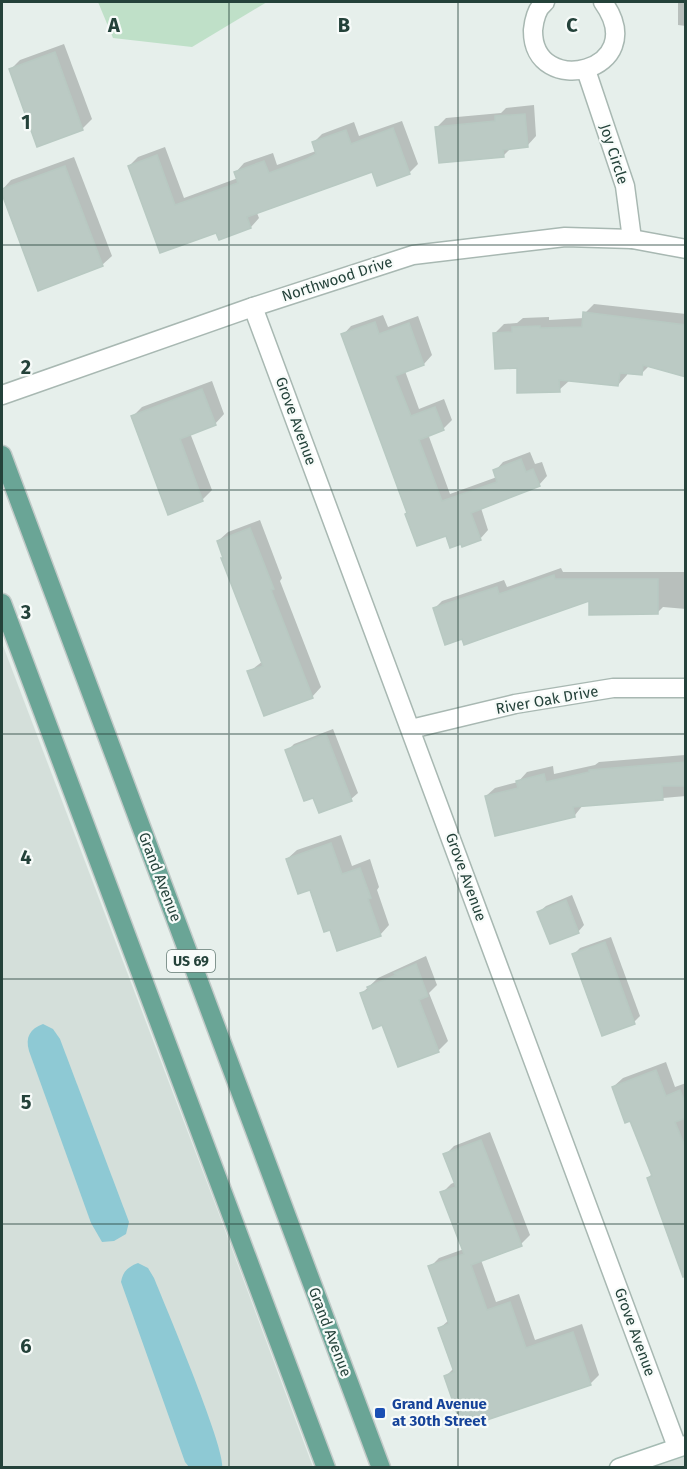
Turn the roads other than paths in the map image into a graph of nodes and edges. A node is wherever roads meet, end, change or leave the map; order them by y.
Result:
1 (545, 2) edge
2 (603, 2) edge
3 (586, 70) junction
4 (632, 239) junction
5 (686, 249) edge
6 (253, 307) junction
7 (2, 395) edge
8 (2, 455) edge
9 (2, 603) edge
10 (686, 688) edge
11 (411, 729) junction
12 (681, 1446) edge
13 (326, 1467) edge
14 (381, 1467) edge
15 (619, 1467) edge

1 - 3 street
2 - 3 street
3 - 4 street, Joy Circle
4 - 5 street, Northwood Drive
4 - 6 street, Northwood Drive
6 - 7 street, Northwood Drive
6 - 11 street, Grove Avenue
8 - 14 main road, Grand Avenue / US 69
9 - 13 main road
10 - 11 street, River Oak Drive
11 - 12 street, Grove Avenue
12 - 15 street

